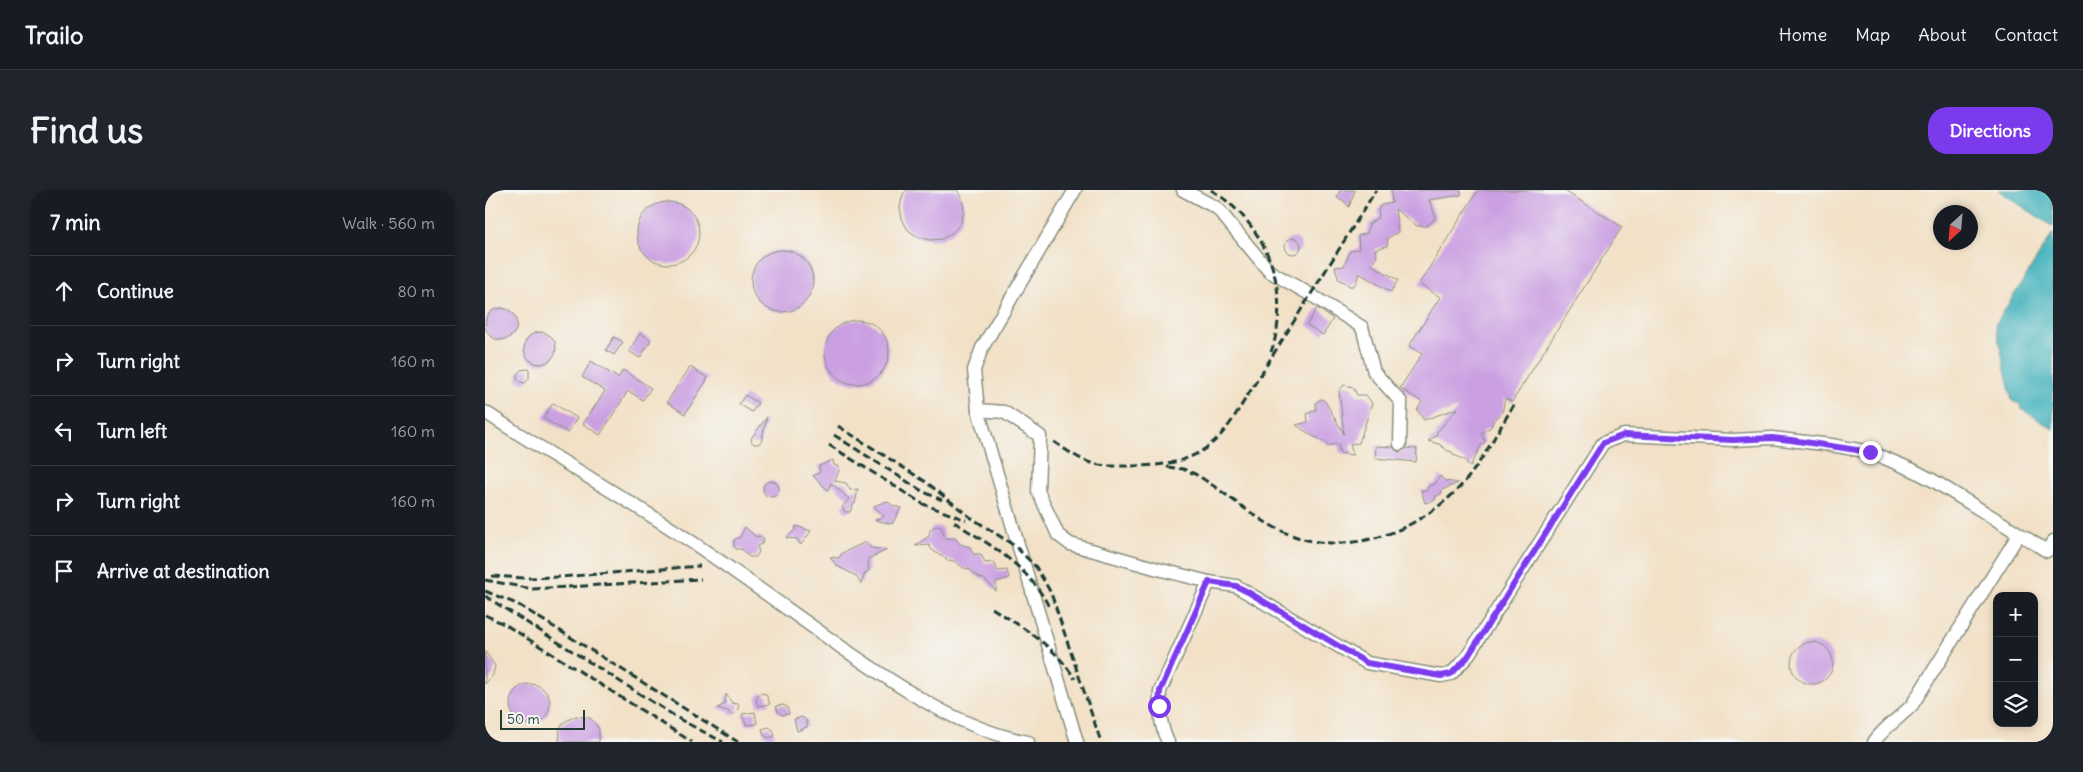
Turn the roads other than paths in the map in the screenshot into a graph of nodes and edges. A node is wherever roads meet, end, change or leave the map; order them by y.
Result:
1 (1075, 190) edge
2 (1183, 190) edge
3 (978, 410) junction
4 (485, 412) edge
5 (1400, 444) dead end
6 (2019, 534) junction
7 (2053, 541) edge
8 (1209, 582) junction
9 (1028, 742) edge
10 (1077, 742) edge
11 (1168, 742) edge
12 (1874, 742) edge

1 - 3 lane
2 - 5 lane
3 - 8 lane
3 - 10 lane
4 - 9 lane
6 - 7 lane
6 - 8 lane
6 - 12 lane
8 - 11 lane

